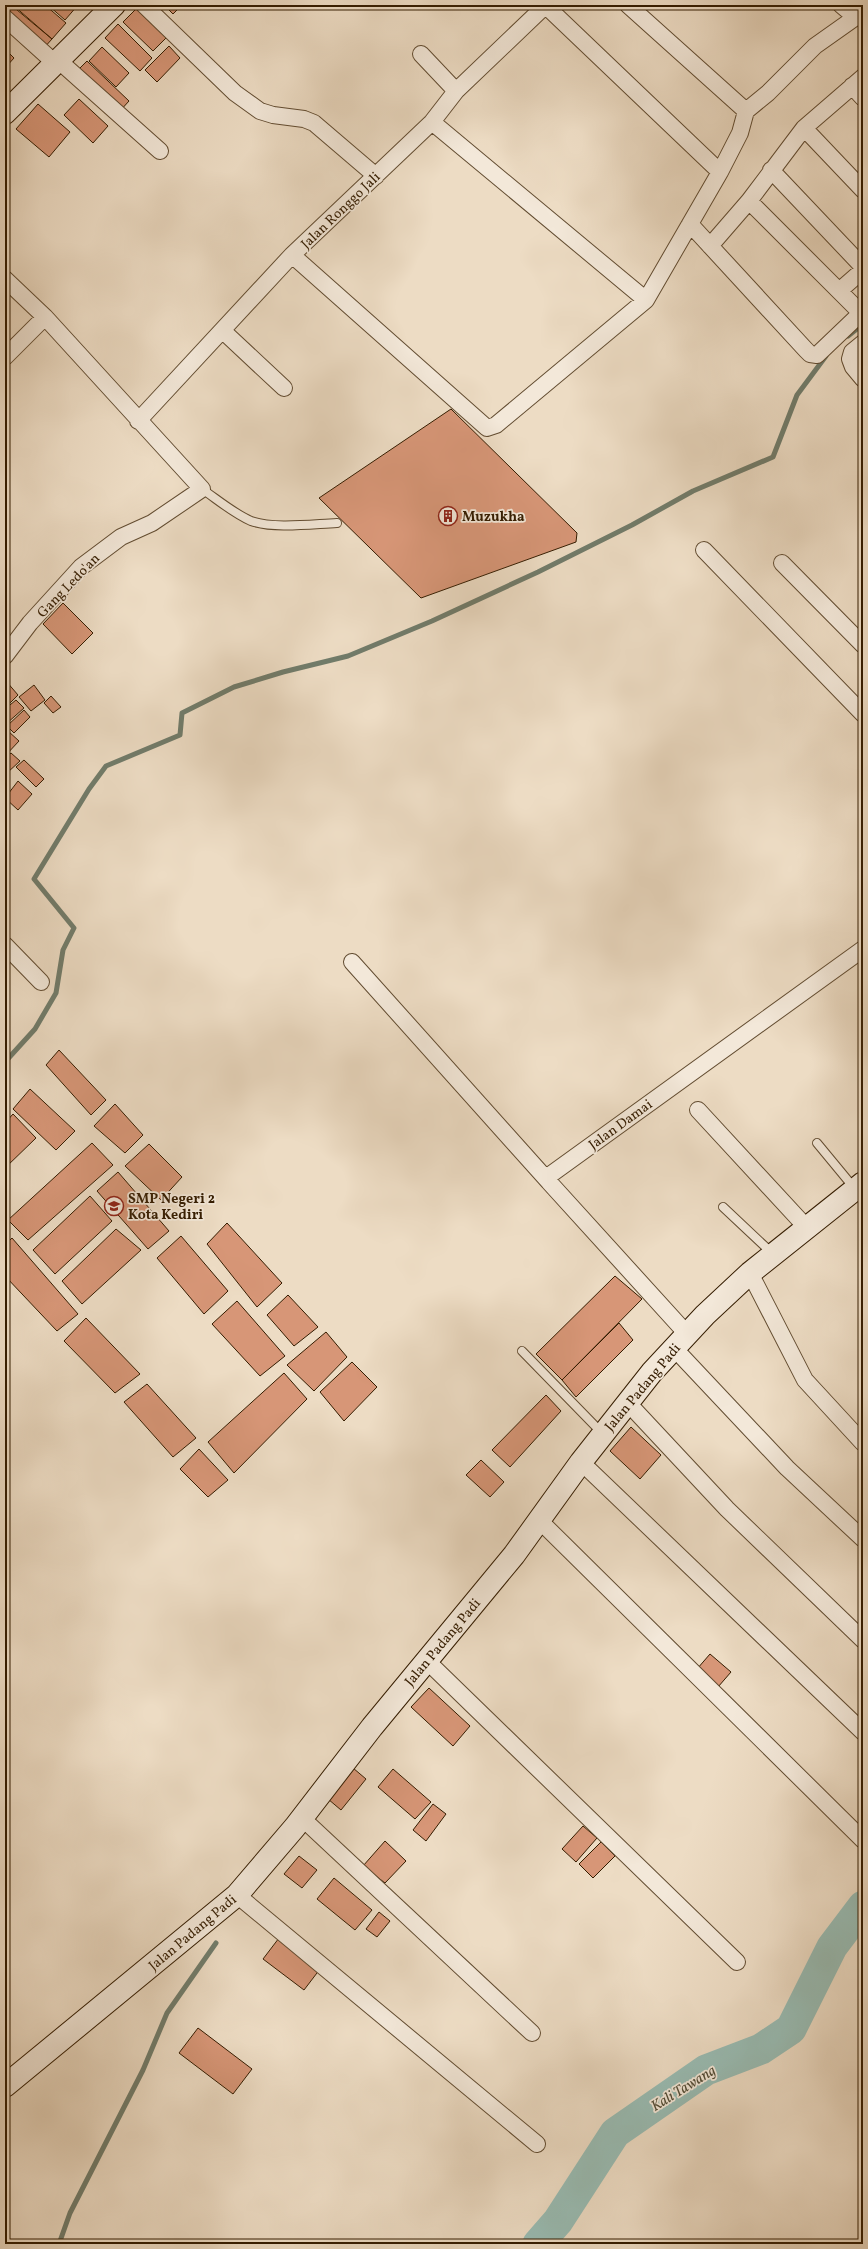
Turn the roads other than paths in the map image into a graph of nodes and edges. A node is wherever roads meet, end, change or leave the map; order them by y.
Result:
1 (114, 5) edge
2 (144, 5) edge
3 (546, 5) edge
4 (628, 5) edge
5 (841, 5) edge
6 (859, 14) edge
7 (5, 18) edge
8 (421, 54) dead end
9 (57, 62) junction
10 (857, 82) edge
11 (456, 91) junction
12 (863, 98) edge
13 (746, 111) junction
14 (5, 113) edge
15 (432, 122) junction
16 (804, 128) junction
17 (160, 151) dead end
18 (771, 170) junction
19 (720, 172) junction
20 (376, 176) junction
21 (863, 190) edge
22 (750, 201) junction
23 (690, 224) junction
24 (710, 246) junction
25 (292, 256) junction
26 (863, 268) edge
27 (5, 279) edge
28 (839, 291) junction
29 (646, 300) junction
30 (45, 317) junction
31 (222, 331) junction
32 (863, 343) edge
33 (5, 357) edge
34 (863, 379) edge
35 (284, 388) dead end
36 (138, 421) junction
37 (202, 489) junction
38 (337, 523) dead end
39 (704, 550) dead end
40 (782, 563) dead end
41 (863, 645) edge
42 (5, 656) edge
43 (863, 714) edge
44 (5, 945) edge
45 (863, 949) edge
46 (352, 962) dead end
47 (41, 982) dead end
48 (698, 1110) dead end
49 (817, 1143) dead end
50 (549, 1182) junction
51 (859, 1186) edge
52 (723, 1207) dead end
53 (807, 1228) junction
54 (774, 1254) junction
55 (750, 1273) junction
56 (680, 1341) junction
57 (522, 1351) dead end
58 (628, 1402) junction
59 (603, 1434) junction
60 (863, 1443) edge
61 (581, 1462) junction
62 (539, 1520) junction
63 (863, 1539) edge
64 (863, 1640) edge
65 (427, 1661) junction
66 (863, 1732) edge
67 (302, 1818) junction
68 (863, 1840) edge
69 (237, 1895) junction
70 (737, 1962) dead end
71 (532, 2033) dead end
72 (5, 2086) edge
73 (537, 2144) dead end

1 - 9 main road
2 - 20 street
3 - 11 street, Jalan Ronggo Jali
3 - 19 street
4 - 13 street
5 - 6 street
6 - 13 street
7 - 9 street
8 - 11 street
9 - 14 main road
9 - 17 street
10 - 12 street
10 - 16 street
11 - 15 street, Jalan Ronggo Jali
13 - 19 street
15 - 20 street, Jalan Ronggo Jali
15 - 29 street
16 - 18 street
16 - 21 street
18 - 22 street
18 - 26 street
19 - 23 street
20 - 25 street, Jalan Ronggo Jali
22 - 24 street
22 - 28 street
23 - 24 street
23 - 29 street
24 - 28 street
25 - 29 street
25 - 31 street, Jalan Ronggo Jali
26 - 28 street
27 - 30 street
30 - 33 street
30 - 36 street
31 - 35 street
31 - 36 street, Jalan Ronggo Jali
32 - 34 street
36 - 37 street
37 - 38 lane
37 - 42 street, Gang Ledo'an
39 - 43 street
40 - 41 street
44 - 47 street
45 - 50 street, Jalan Damai
46 - 50 street
48 - 53 street
49 - 51 lane
50 - 56 street
51 - 53 main road, Jalan Padang Padi
52 - 54 lane
53 - 54 main road, Jalan Padang Padi
54 - 55 main road, Jalan Padang Padi
55 - 56 main road, Jalan Padang Padi
55 - 60 street
56 - 58 main road, Jalan Padang Padi
56 - 63 street
57 - 59 lane
58 - 59 main road, Jalan Padang Padi
58 - 64 street
59 - 61 main road, Jalan Padang Padi
61 - 62 main road, Jalan Padang Padi
61 - 66 street
62 - 65 main road, Jalan Padang Padi
62 - 68 street
65 - 67 main road, Jalan Padang Padi
65 - 70 street
67 - 69 main road, Jalan Padang Padi
67 - 71 street
69 - 72 main road, Jalan Padang Padi
69 - 73 street

